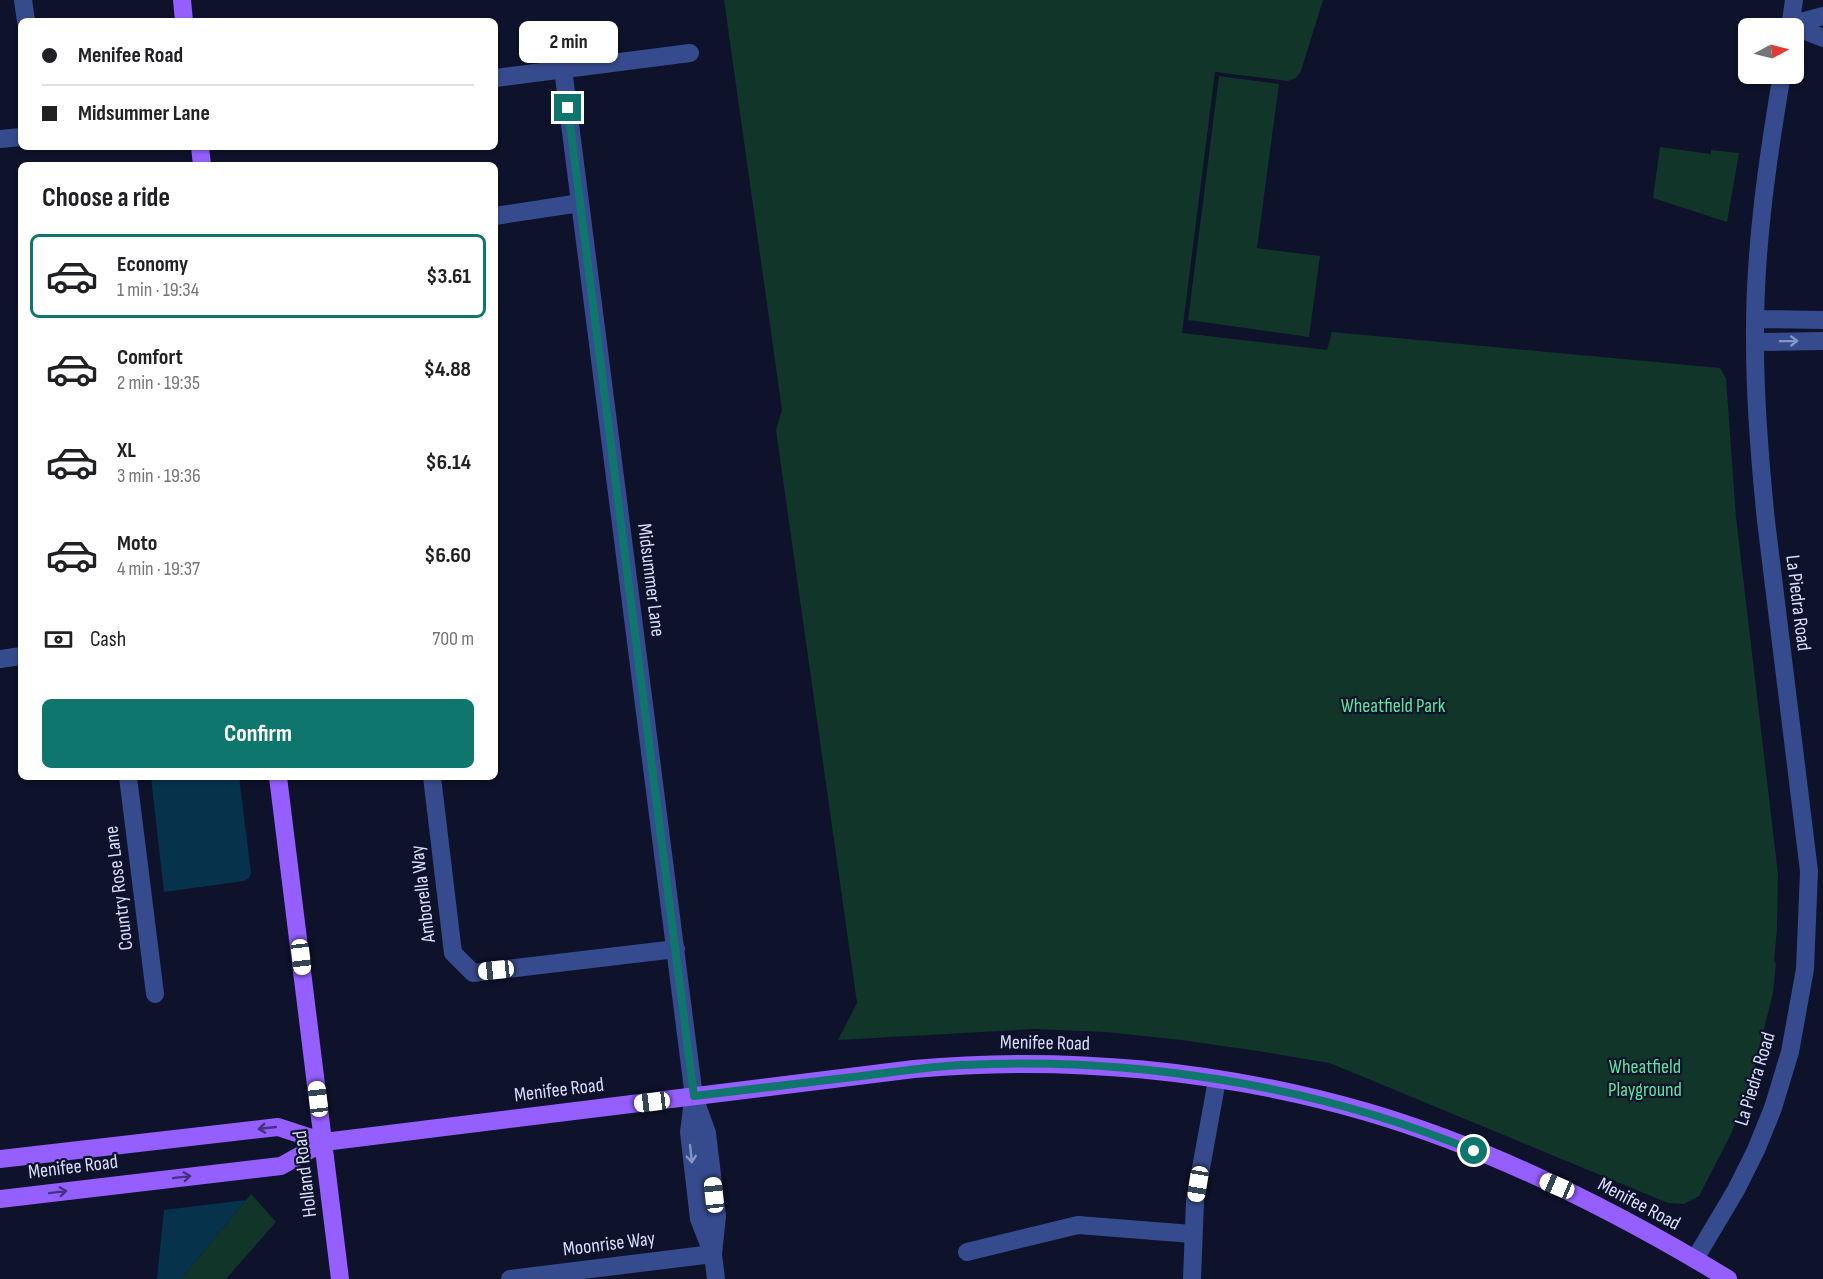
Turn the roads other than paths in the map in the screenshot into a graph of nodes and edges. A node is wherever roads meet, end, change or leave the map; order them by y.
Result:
1 (23, 0) edge
2 (182, 0) edge
3 (1794, 0) edge
4 (1823, 16) edge
5 (26, 18) edge
6 (184, 18) edge
7 (1791, 18) edge
8 (1804, 22) edge
9 (1804, 32) edge
10 (1823, 38) edge
11 (690, 53) dead end
12 (563, 69) junction
13 (498, 78) edge
14 (1780, 84) edge
15 (18, 137) edge
16 (0, 139) edge
17 (580, 203) junction
18 (498, 216) edge
19 (1755, 319) junction
20 (1823, 320) edge
21 (1823, 340) edge
22 (1755, 342) junction
23 (18, 656) edge
24 (0, 659) edge
25 (128, 780) edge
26 (278, 780) edge
27 (432, 780) edge
28 (1815, 850) edge
29 (1816, 871) edge
30 (676, 949) junction
31 (155, 994) dead end
32 (1217, 1080) junction
33 (694, 1096) junction
34 (324, 1142) junction
35 (0, 1159) edge
36 (0, 1198) edge
37 (1192, 1234) junction
38 (966, 1252) dead end
39 (713, 1254) junction
40 (1695, 1259) junction
41 (340, 1279) edge
42 (510, 1279) edge
43 (716, 1279) edge
44 (1192, 1279) edge
45 (1728, 1279) edge

1 - 5 street
2 - 6 main road
3 - 7 street
4 - 8 street
9 - 10 street
11 - 12 street
12 - 13 street
12 - 17 street, Midsummer Lane
14 - 19 street, La Piedra Road
15 - 16 street
17 - 18 street
17 - 30 street, Midsummer Lane
19 - 20 street
19 - 22 street, La Piedra Road
22 -> 21 street
22 - 28 street, La Piedra Road
23 - 24 street
25 - 31 street, Country Rose Lane
26 - 34 main road, Holland Road
27 - 30 street, Amborella Way
28 - 29 street, La Piedra Road
29 - 40 street, La Piedra Road
30 - 33 street, Midsummer Lane
32 - 33 main road, Menifee Road
32 - 37 street
32 - 40 main road, Menifee Road
33 - 34 main road, Menifee Road
33 - 39 street, Midsummer Lane
34 -> 35 main road, Menifee Road
36 -> 34 main road, Menifee Road
34 - 41 main road, Holland Road
37 - 38 street
37 - 44 street
39 - 42 street, Moonrise Way
39 - 43 street, Midsummer Lane
40 - 45 main road, Menifee Road

